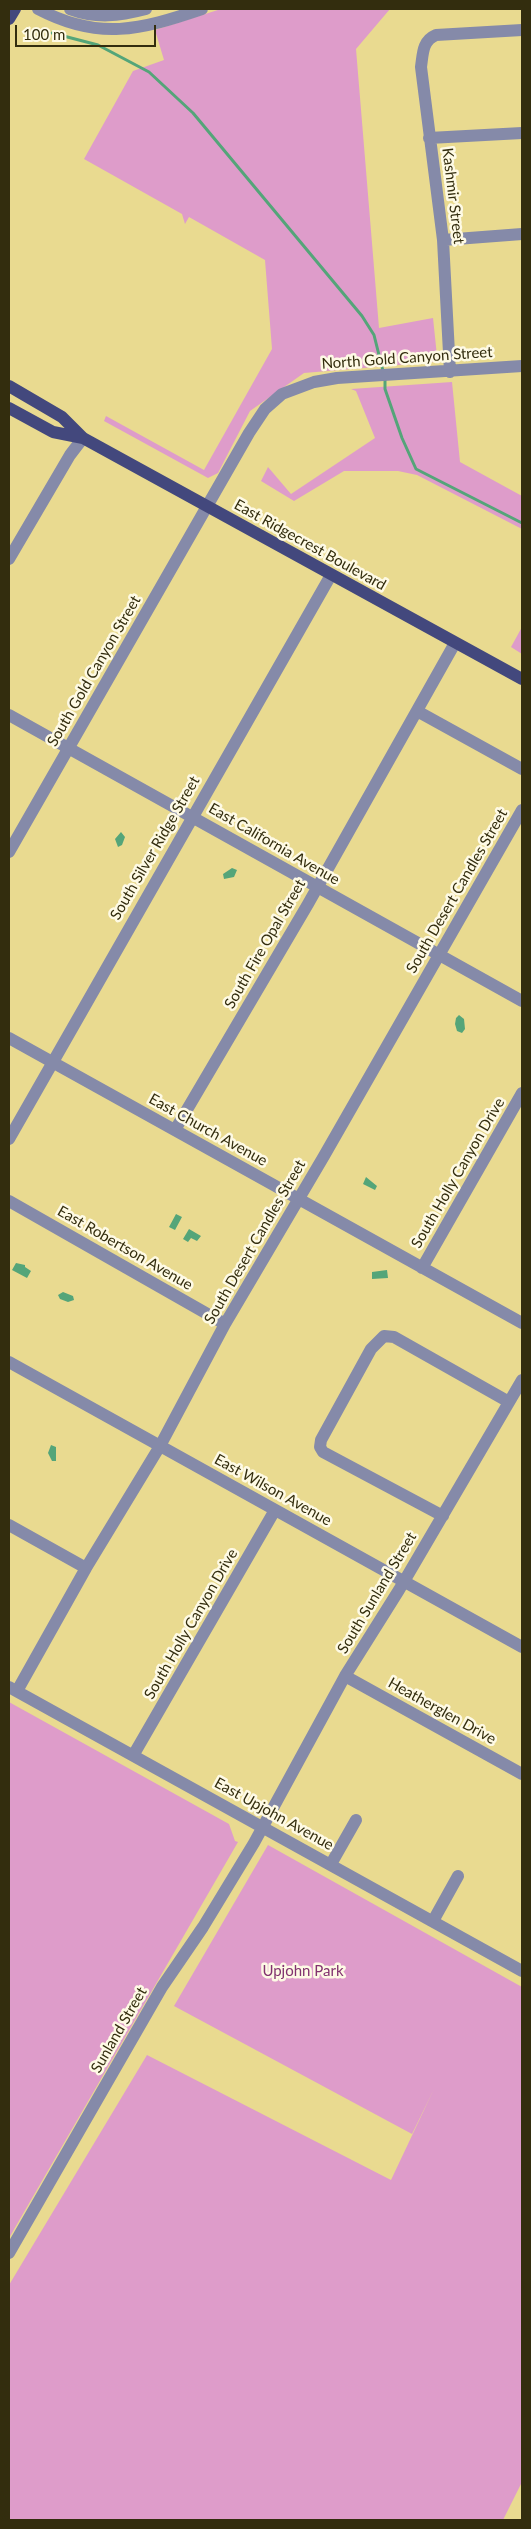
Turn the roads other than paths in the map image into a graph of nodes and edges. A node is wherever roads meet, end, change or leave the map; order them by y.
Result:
1 (15, 9) edge
2 (38, 9) edge
3 (70, 9) edge
4 (146, 9) edge
5 (202, 9) edge
6 (9, 19) edge
7 (522, 30) edge
8 (522, 133) edge
9 (429, 138) junction
10 (522, 234) edge
11 (443, 240) junction
12 (522, 366) edge
13 (450, 372) junction
14 (9, 386) edge
15 (9, 408) edge
16 (84, 438) junction
17 (207, 506) junction
18 (9, 559) edge
19 (331, 575) junction
20 (455, 643) junction
21 (522, 679) edge
22 (416, 712) junction
23 (9, 715) edge
24 (68, 748) junction
25 (522, 769) edge
26 (522, 810) edge
27 (192, 816) junction
28 (9, 852) edge
29 (317, 887) junction
30 (439, 955) junction
31 (522, 1001) edge
32 (9, 1038) edge
33 (51, 1062) junction
34 (522, 1094) edge
35 (175, 1130) junction
36 (9, 1138) edge
37 (297, 1199) junction
38 (9, 1201) edge
39 (422, 1268) junction
40 (522, 1323) edge
41 (225, 1324) junction
42 (9, 1362) edge
43 (522, 1380) edge
44 (509, 1402) junction
45 (160, 1446) junction
46 (275, 1510) junction
47 (443, 1516) junction
48 (9, 1525) edge
49 (86, 1568) junction
50 (404, 1581) junction
51 (522, 1647) edge
52 (345, 1676) junction
53 (13, 1689) edge
54 (134, 1754) junction
55 (522, 1774) edge
56 (356, 1820) dead end
57 (263, 1826) junction
58 (331, 1864) junction
59 (458, 1876) dead end
60 (433, 1921) junction
61 (522, 1971) edge
62 (9, 2253) edge

1 - 6 main road
2 - 5 street
3 - 4 street
7 - 9 street, Kashmir Street
8 - 9 street
9 - 11 street, Kashmir Street
10 - 11 street
11 - 13 street, Kashmir Street
12 - 13 street, North Gold Canyon Street
13 - 17 street, North Gold Canyon Street
14 - 16 main road, East Ridgecrest Boulevard
15 - 16 main road, East Ridgecrest Boulevard
16 - 17 main road, East Ridgecrest Boulevard
16 - 18 street
17 - 19 main road, East Ridgecrest Boulevard
17 - 24 street, South Gold Canyon Street
19 - 20 main road, East Ridgecrest Boulevard
19 - 27 street, South Silver Ridge Street
20 - 21 main road, East Ridgecrest Boulevard
20 - 22 street, South Fire Opal Street
22 - 25 street
22 - 29 street, South Fire Opal Street
23 - 24 street, East California Avenue
24 - 27 street, East California Avenue
24 - 28 street, South Gold Canyon Street
26 - 30 street, South Desert Candles Street
27 - 29 street, East California Avenue
27 - 33 street, South Silver Ridge Street
29 - 30 street, East California Avenue
29 - 35 street, South Fire Opal Street
30 - 31 street, East California Avenue
30 - 37 street, South Desert Candles Street
32 - 33 street, East Church Avenue
33 - 35 street, East Church Avenue
33 - 36 street, South Silver Ridge Street
34 - 39 street, South Holly Canyon Drive
35 - 37 street, East Church Avenue
37 - 39 street, East Church Avenue
37 - 41 street, South Desert Candles Street
38 - 41 street, East Robertson Avenue
39 - 40 street, East Church Avenue
41 - 45 street, South Desert Candles Street
42 - 45 street, East Wilson Avenue
43 - 44 street, South Sunland Street
44 - 47 street, South Sunland Street
44 - 47 street
45 - 46 street, East Wilson Avenue
45 - 49 street, South Desert Candles Street
46 - 50 street, East Wilson Avenue
46 - 54 street, South Holly Canyon Drive
47 - 50 street, South Sunland Street
48 - 49 street
49 - 53 street, South Desert Candles Street
50 - 51 street, East Wilson Avenue
50 - 52 street, South Sunland Street
52 - 55 street, Heatherglen Drive
52 - 57 street, South Sunland Street
53 - 54 street, East Upjohn Avenue
54 - 57 street, East Upjohn Avenue
56 - 58 street
57 - 58 street, East Upjohn Avenue
57 - 62 street, Sunland Street
58 - 60 street, East Upjohn Avenue
59 - 60 street
60 - 61 street, East Upjohn Avenue

